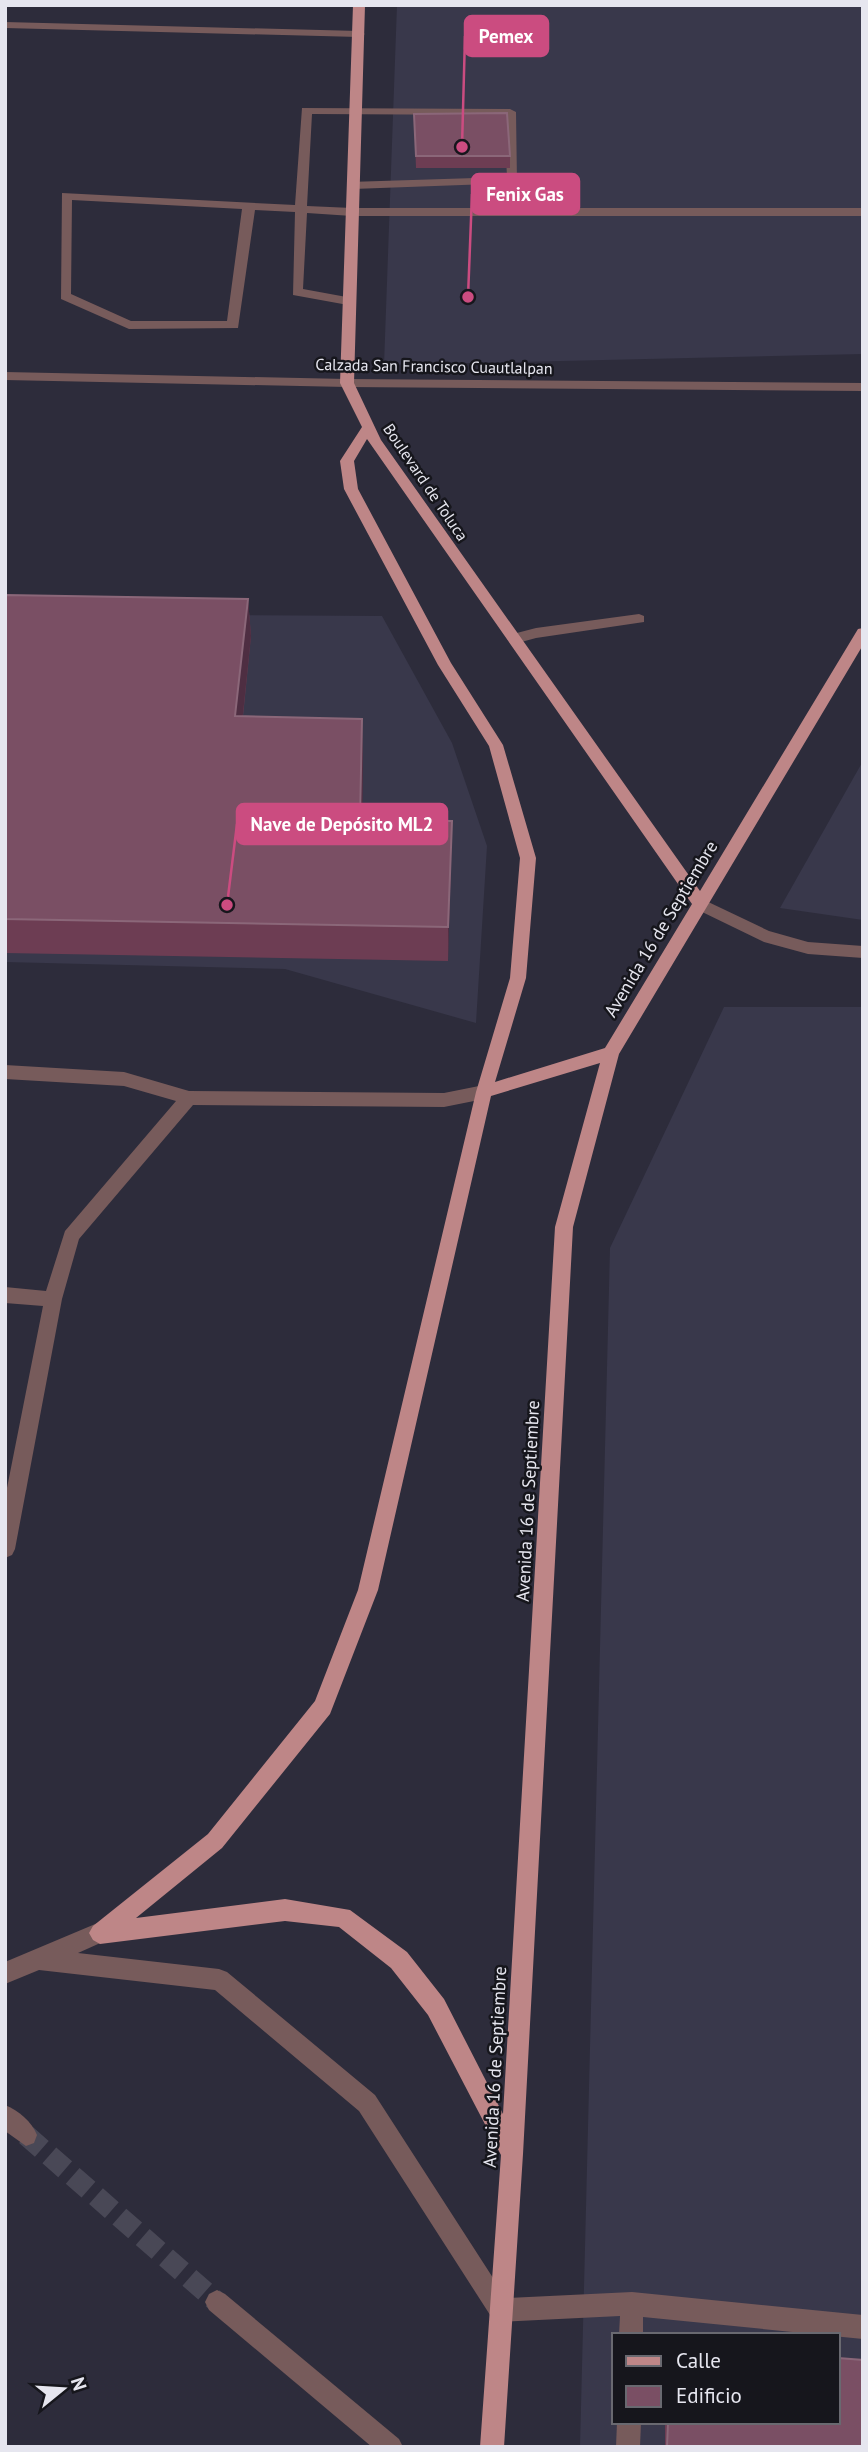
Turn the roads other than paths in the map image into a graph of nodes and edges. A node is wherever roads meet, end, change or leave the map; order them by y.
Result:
1 (356, 6) edge
2 (5, 25) edge
3 (359, 34) junction
4 (356, 109) junction
5 (353, 184) junction
6 (249, 206) junction
7 (300, 211) junction
8 (352, 212) junction
9 (863, 212) edge
10 (348, 301) junction
11 (5, 376) edge
12 (347, 383) junction
13 (863, 387) edge
14 (368, 428) junction
15 (639, 619) dead end
16 (863, 632) edge
17 (514, 639) junction
18 (702, 905) junction
19 (863, 952) edge
20 (611, 1053) junction
21 (5, 1072) edge
22 (484, 1092) junction
23 (189, 1098) junction
24 (5, 1295) edge
25 (53, 1299) junction
26 (5, 1549) edge
27 (100, 1933) junction
28 (39, 1959) junction
29 (5, 1973) edge
30 (5, 2116) edge
31 (26, 2135) tunnel mouth
32 (512, 2154) junction
33 (217, 2302) tunnel mouth
34 (632, 2304) junction
35 (500, 2310) junction
36 (863, 2327) edge
37 (631, 2333) edge
38 (629, 2424) edge
39 (391, 2447) edge
40 (492, 2447) edge
41 (628, 2447) edge

1 - 3 main road, Boulevard de Toluca
2 - 3 street
3 - 4 main road, Boulevard de Toluca
4 - 5 main road, Boulevard de Toluca
4 - 5 street
4 - 7 street
5 - 8 main road, Boulevard de Toluca
6 - 6 street
6 - 7 street
7 - 8 street
7 - 10 street
8 - 9 street
8 - 10 main road, Boulevard de Toluca
10 - 12 main road, Boulevard de Toluca
11 - 12 street, Calzada San Francisco Cuautlalpan
12 - 13 street, Calzada San Francisco Cuautlalpan
12 - 14 main road, Boulevard de Toluca
14 - 17 main road, Boulevard de Toluca
14 - 22 main road
15 - 17 street
16 - 18 main road, Avenida 16 de Septiembre
17 - 18 main road, Boulevard de Toluca
18 - 19 street
18 - 20 main road, Avenida 16 de Septiembre
20 - 22 main road
20 - 32 main road, Avenida 16 de Septiembre
21 - 23 street
22 - 23 street
22 - 27 main road
23 - 25 street
24 - 25 street
25 - 26 street
27 - 28 street
27 - 32 main road
28 - 29 street
28 - 35 street
30 - 31 street
32 - 35 main road, Avenida 16 de Septiembre
33 - 39 street
34 - 35 street
34 - 36 street
34 - 37 street
35 - 40 main road, Avenida 16 de Septiembre
38 - 41 street

